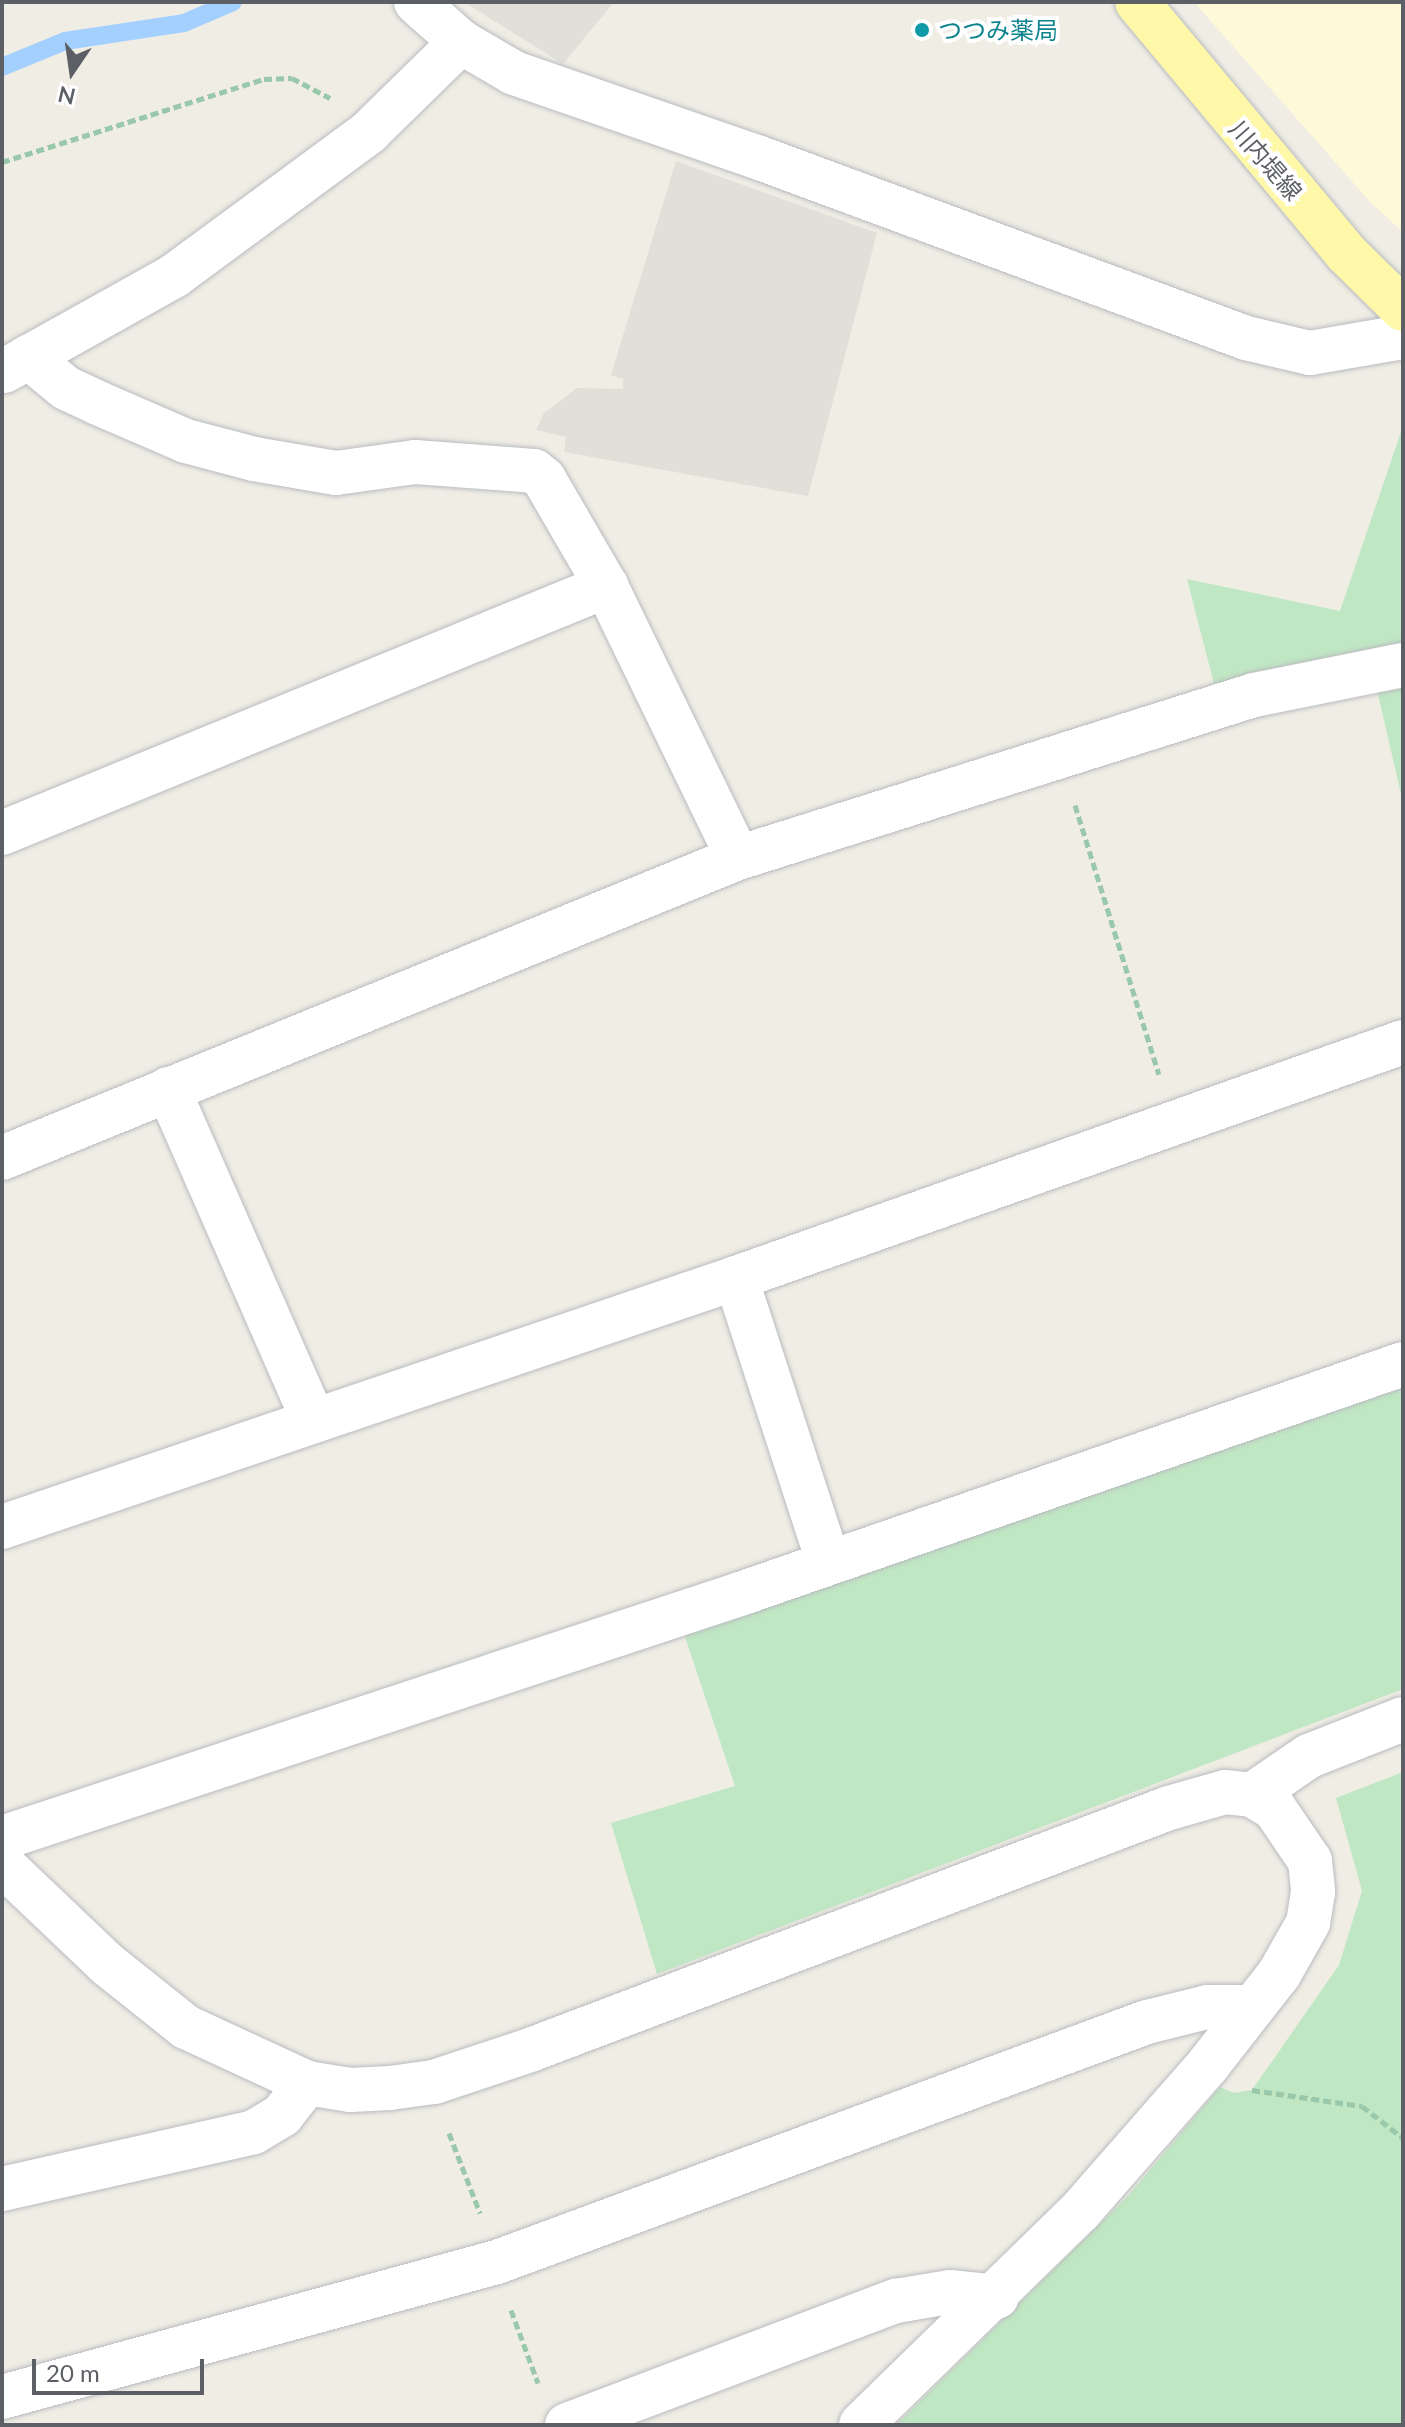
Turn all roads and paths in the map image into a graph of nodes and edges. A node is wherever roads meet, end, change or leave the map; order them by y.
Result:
1 (416, 2) edge
2 (1137, 2) edge
3 (461, 42) junction
4 (369, 132) junction
5 (2, 162) edge
6 (1403, 309) edge
7 (1403, 337) edge
8 (15, 365) edge
9 (606, 586) junction
10 (1403, 665) edge
11 (1072, 796) dead end
12 (2, 833) edge
13 (738, 858) junction
14 (1403, 1042) edge
15 (1161, 1081) dead end
16 (168, 1089) junction
17 (2, 1158) edge
18 (736, 1278) junction
19 (1403, 1364) edge
20 (313, 1419) junction
21 (2, 1527) edge
22 (828, 1561) junction
23 (1403, 1719) edge
24 (1252, 1795) junction
25 (2, 1838) edge
26 (2, 1864) edge
27 (1253, 2007) junction
28 (1208, 2065) junction
29 (307, 2083) junction
30 (447, 2128) dead end
31 (1403, 2138) edge
32 (2, 2189) edge
33 (485, 2228) dead end
34 (997, 2297) junction
35 (508, 2302) dead end
36 (540, 2387) dead end
37 (2, 2397) edge
38 (567, 2425) edge
39 (861, 2425) edge

1 - 3 street
2 - 6 main road, 川内堤線
3 - 4 street
3 - 7 street
4 - 5 path
4 - 8 street
8 - 9 street
9 - 12 street
9 - 13 street
10 - 13 street
11 - 15 path
13 - 16 street
14 - 18 street
16 - 17 street
16 - 20 street
18 - 20 street
18 - 22 street
19 - 22 street
20 - 21 street
22 - 25 street
23 - 24 street
24 - 27 street
24 - 29 street
26 - 29 street
27 - 28 street
27 - 37 street
28 - 31 path
28 - 34 street
29 - 32 street
30 - 33 path
34 - 38 street
34 - 39 street
35 - 36 path

